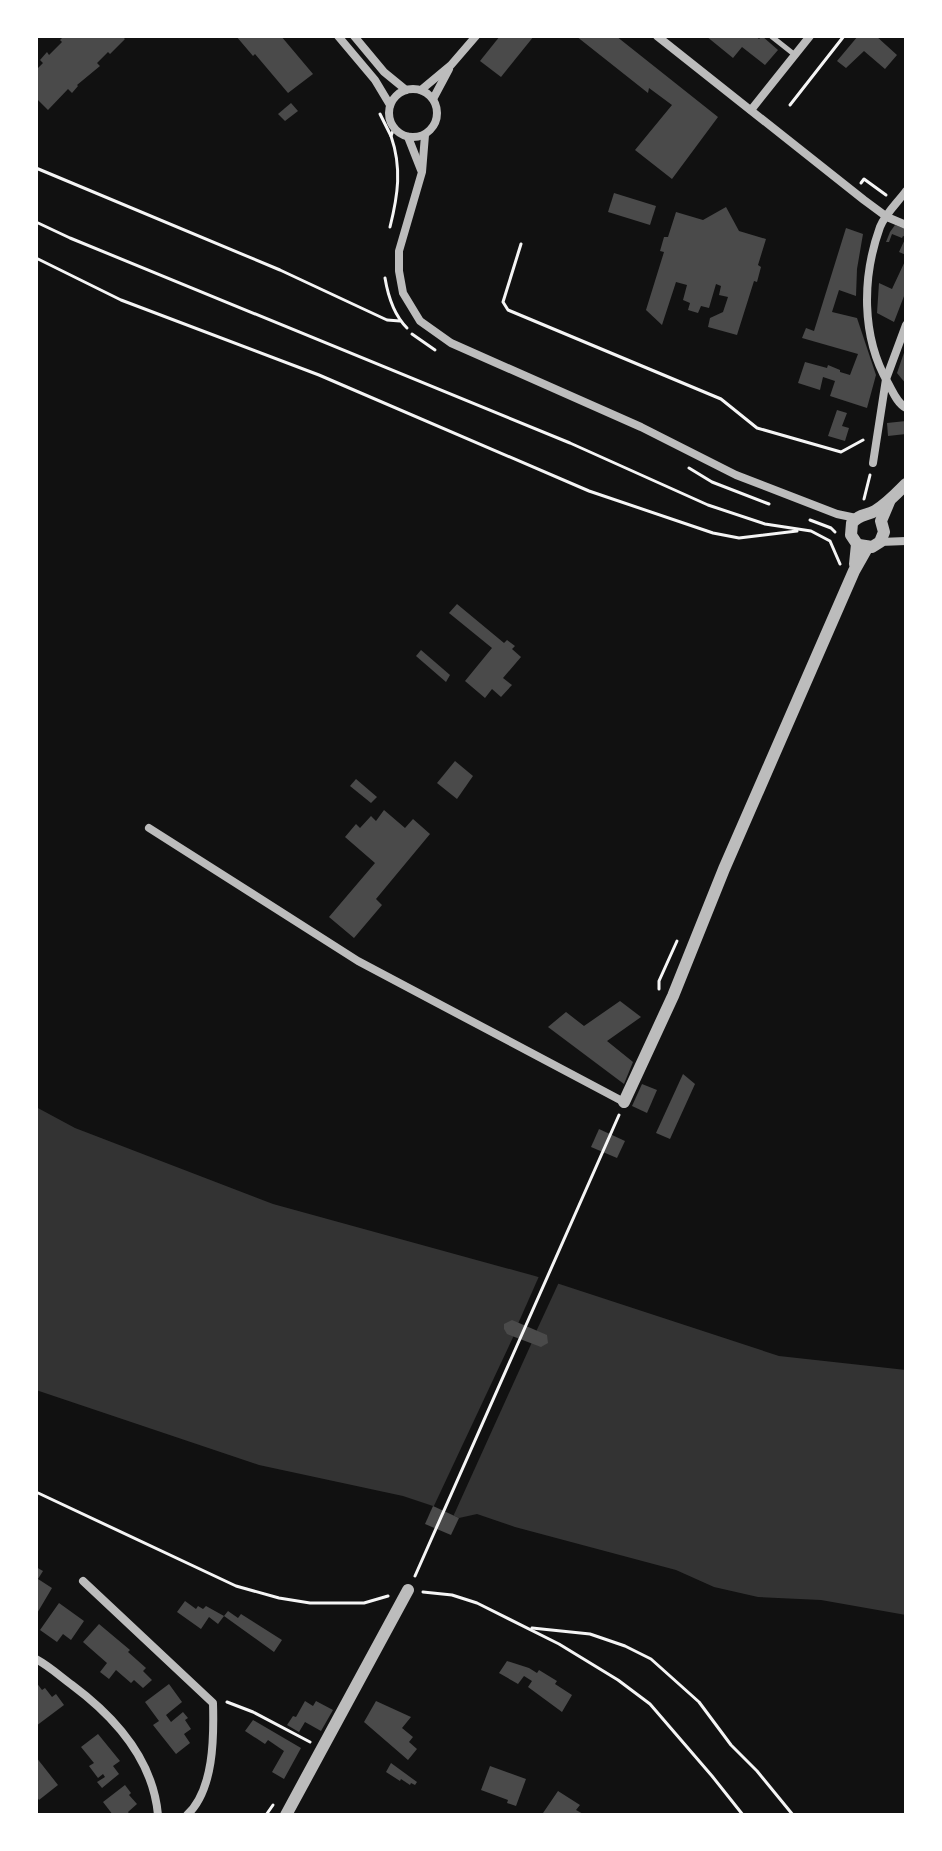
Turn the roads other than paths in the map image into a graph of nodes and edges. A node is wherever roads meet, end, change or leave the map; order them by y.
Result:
1 (338, 36) edge
2 (354, 36) edge
3 (476, 36) edge
4 (657, 36) edge
5 (771, 36) edge
6 (810, 36) edge
7 (795, 55) junction
8 (451, 65) junction
9 (406, 90) junction
10 (421, 90) junction
11 (433, 99) junction
12 (390, 105) junction
13 (751, 110) junction
14 (425, 135) junction
15 (408, 137) junction
16 (422, 172) junction
17 (906, 191) edge
18 (887, 217) junction
19 (906, 225) edge
20 (906, 325) edge
21 (886, 379) junction
22 (906, 408) edge
23 (873, 463) road end
24 (906, 484) edge
25 (876, 522) junction
26 (853, 523) junction
27 (902, 541) edge
28 (862, 546) junction
29 (149, 828) dead end
30 (624, 1102) joint
31 (83, 1581) dead end
32 (408, 1590) road end
33 (36, 1659) edge
34 (158, 1815) edge
35 (187, 1815) edge
36 (286, 1815) edge

1 - 12 street
2 - 9 street
3 - 8 street
4 - 13 street
5 - 7 lane
6 - 7 street
7 - 13 street
8 - 10 street
8 - 11 street
9 - 10 street
9 - 12 street
10 - 11 street
11 - 14 street
12 - 15 street
13 - 18 street
14 - 15 street
14 - 16 street
15 - 16 street
16 - 26 street
17 - 18 street
18 - 19 street
18 - 21 street
20 - 21 street
21 - 22 street
21 - 23 street
24 - 25 street
25 - 26 street
25 - 27 street
25 - 28 street
26 - 28 street
28 - 30 street
29 - 30 street
31 - 35 street
32 - 36 street
33 - 34 street

